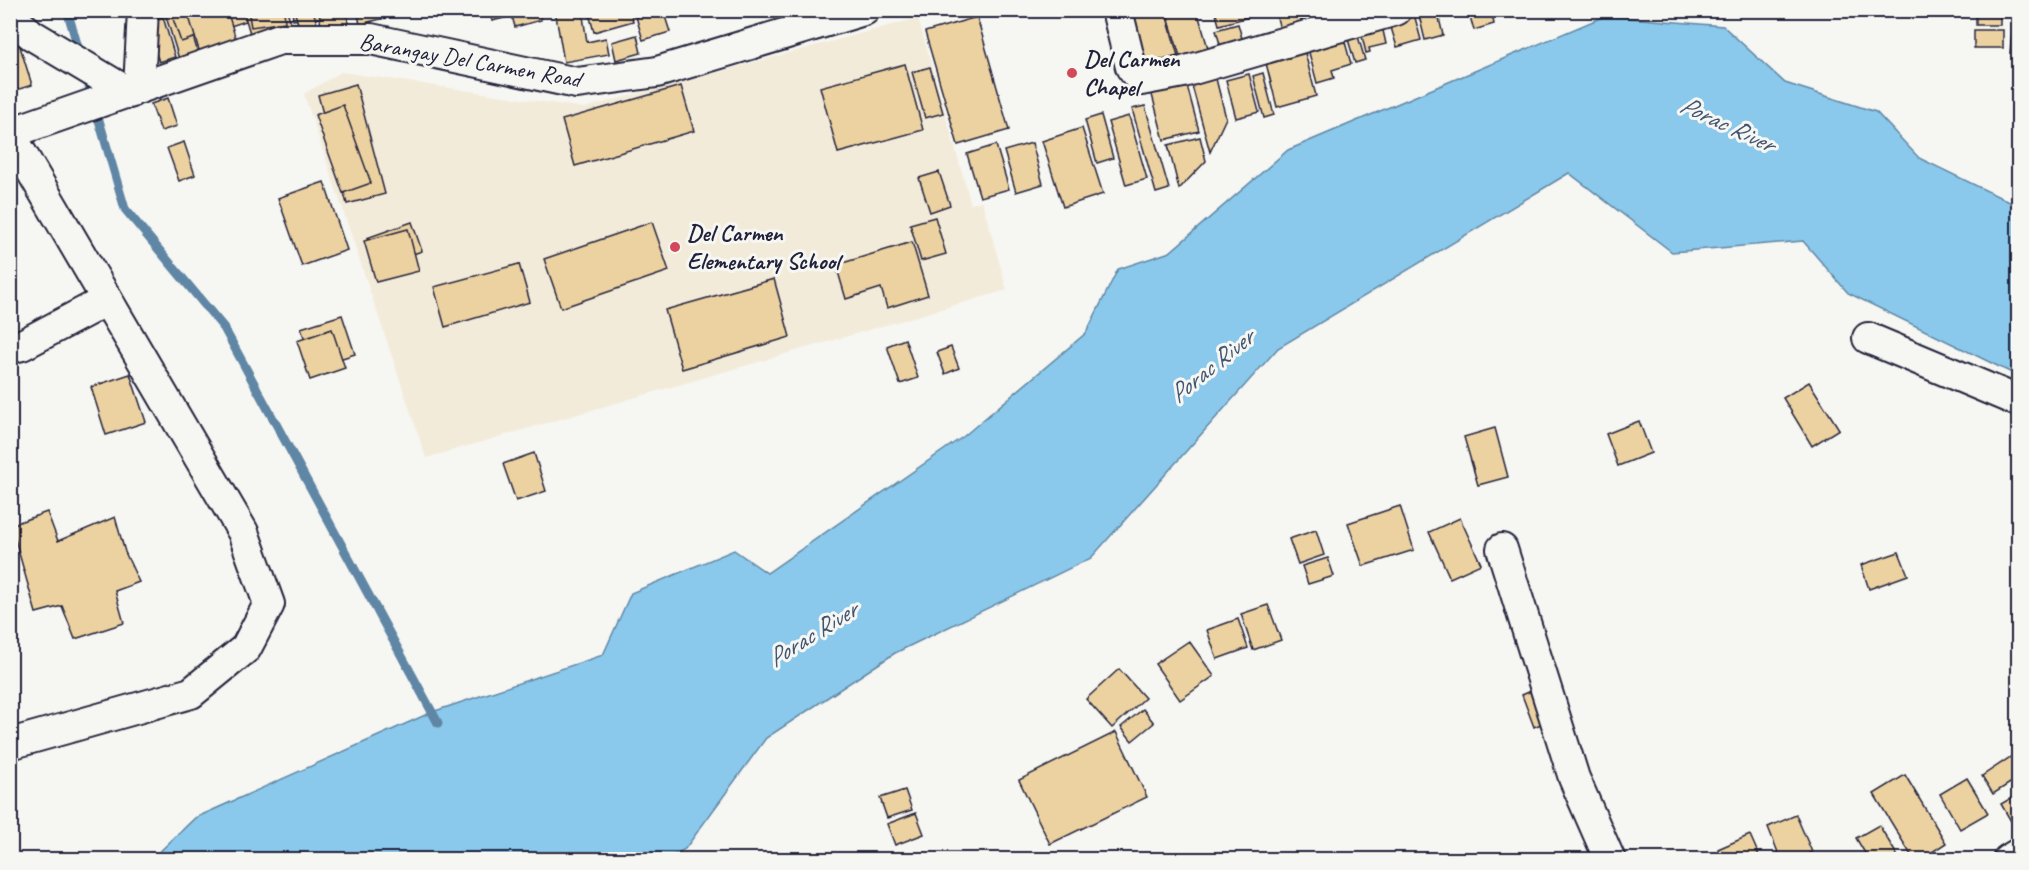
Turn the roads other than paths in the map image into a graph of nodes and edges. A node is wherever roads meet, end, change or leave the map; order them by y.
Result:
1 (143, 10) edge
2 (864, 10) edge
3 (1117, 10) edge
4 (1396, 10) edge
5 (10, 17) edge
6 (128, 92) junction
7 (10, 134) edge
8 (107, 300) junction
9 (1868, 338) dead end
10 (10, 348) edge
11 (2019, 401) edge
12 (1502, 549) dead end
13 (10, 744) edge
14 (2019, 854) edge
15 (1610, 860) edge
16 (2008, 860) edge

1 - 6 street
2 - 6 street, Barangay Del Carmen Road
3 - 4 street
5 - 6 street
6 - 7 street, Barangay Del Carmen Road
7 - 8 street
8 - 10 street
8 - 13 street
9 - 11 street
12 - 15 street
14 - 16 street

